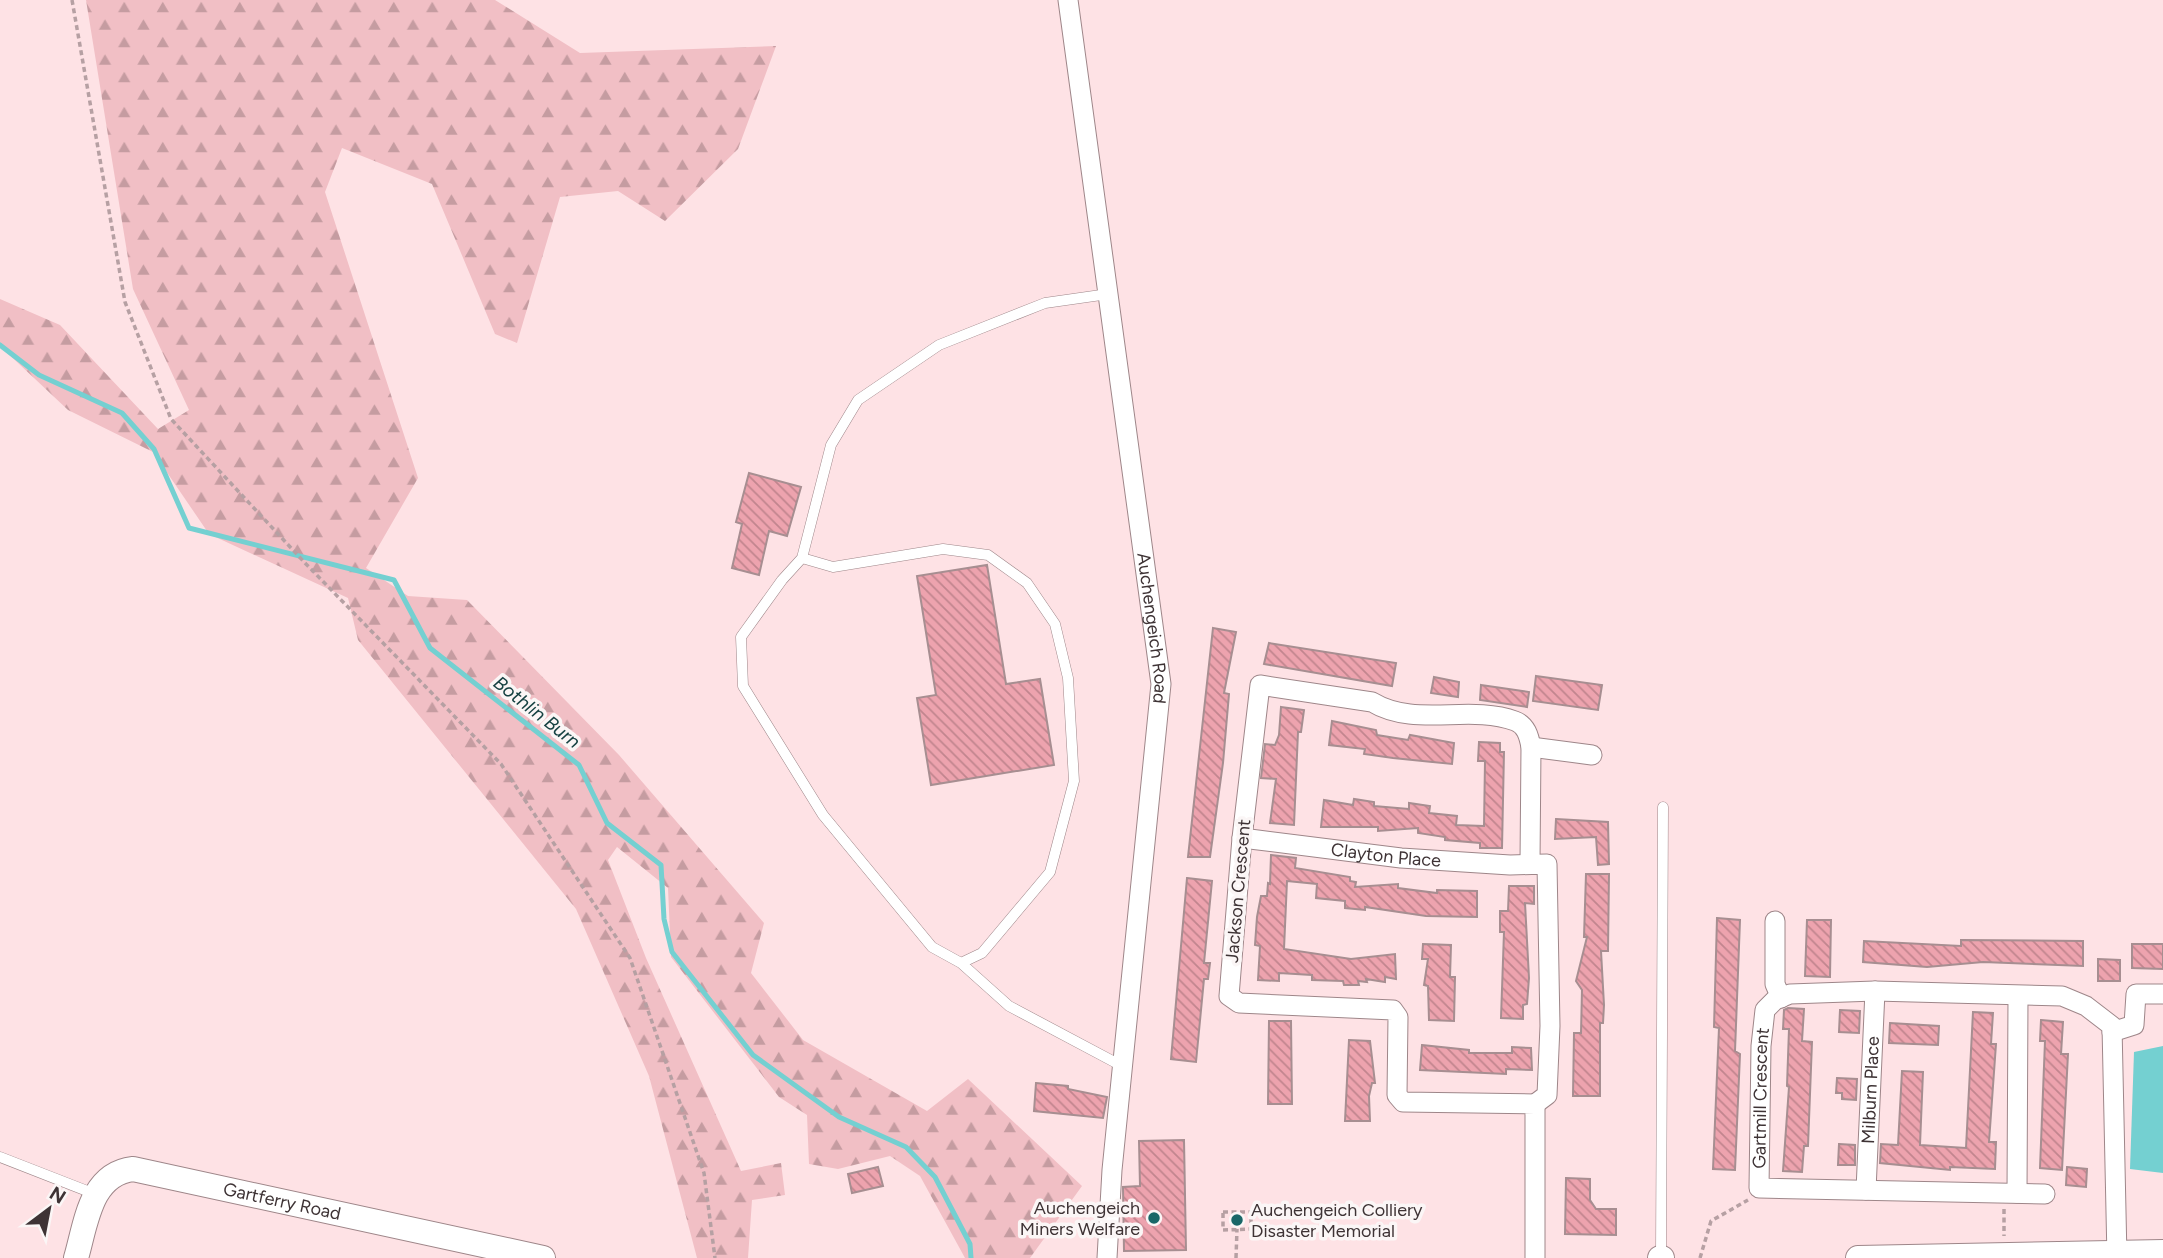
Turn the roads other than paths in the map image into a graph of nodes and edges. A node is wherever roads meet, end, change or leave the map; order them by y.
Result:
1 (1068, 0) edge
2 (1108, 294) junction
3 (802, 558) junction
4 (1531, 747) junction
5 (1592, 755) dead end
6 (1663, 807) dead end
7 (1242, 838) junction
8 (1530, 863) junction
9 (1775, 921) dead end
10 (961, 963) junction
11 (1875, 991) junction
12 (2163, 994) edge
13 (2018, 997) junction
14 (1781, 998) junction
15 (2112, 1032) junction
16 (1122, 1066) junction
17 (1535, 1104) junction
18 (0, 1157) edge
19 (1866, 1190) junction
20 (2010, 1193) junction
21 (95, 1194) junction
22 (2045, 1194) dead end
23 (2163, 1252) edge
24 (2117, 1256) edge
25 (76, 1258) edge
26 (543, 1258) edge
27 (1107, 1258) edge
28 (1535, 1258) edge
29 (1661, 1258) edge
30 (1858, 1258) edge

1 - 2 street, Auchengeich Road
2 - 3 lane
2 - 16 street, Auchengeich Road
3 - 10 lane
3 - 10 lane
4 - 5 street
4 - 7 street, Jackson Crescent
4 - 8 street
6 - 29 lane
7 - 8 street, Clayton Place
7 - 17 street, Jackson Crescent
8 - 17 street
9 - 14 street
10 - 16 lane
11 - 13 street
11 - 14 street
11 - 19 street, Milburn Place
12 - 15 street
13 - 15 street
13 - 20 street
14 - 19 street, Gartmill Crescent
15 - 24 street
16 - 27 street, Auchengeich Road
17 - 28 street
18 - 21 lane
19 - 20 street, Gartmill Crescent
20 - 22 street, Gartmill Crescent
21 - 25 street
21 - 26 street, Gartferry Road
23 - 24 street
24 - 30 street

